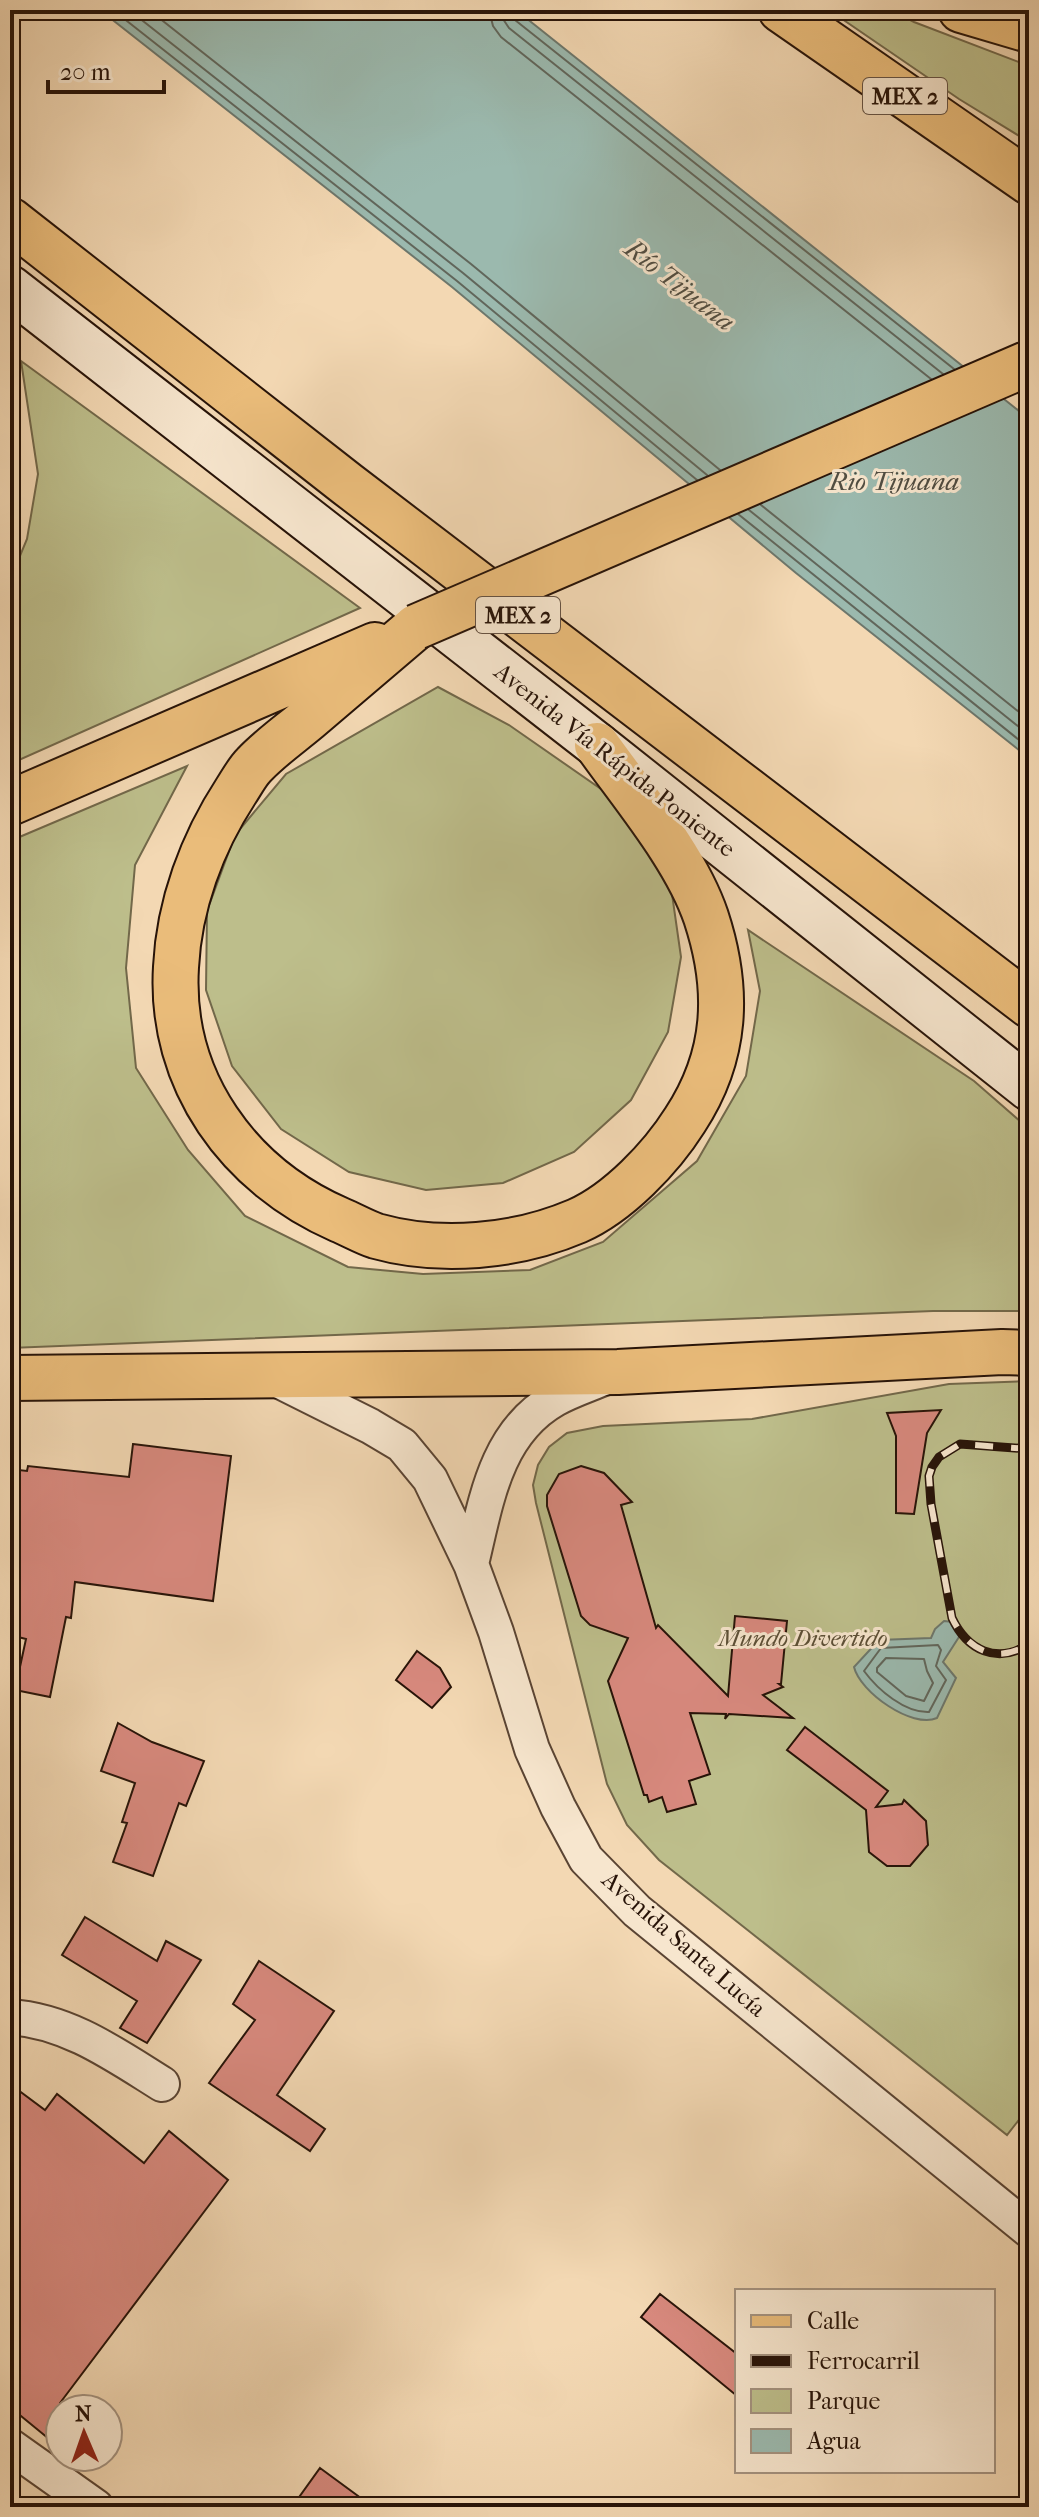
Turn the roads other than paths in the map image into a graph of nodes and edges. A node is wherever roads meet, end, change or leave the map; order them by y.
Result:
1 (781, 10) edge
2 (961, 10) edge
3 (1019, 10) edge
4 (1029, 29) edge
5 (1029, 182) edge
6 (10, 220) edge
7 (10, 288) edge
8 (1029, 363) edge
9 (416, 627) junction
10 (597, 745) junction
11 (10, 803) edge
12 (1029, 1005) edge
13 (1029, 1088) edge
14 (1029, 1353) edge
15 (618, 1372) junction
16 (267, 1374) junction
17 (10, 1378) edge
18 (471, 1564) junction
19 (10, 2017) edge
20 (162, 2084) dead end
21 (1029, 2230) edge
22 (10, 2446) edge
23 (96, 2507) edge

1 - 5 main road, MEX 2
2 - 4 main road
3 - 4 main road
6 - 12 main road, MEX 2
7 - 10 main road, Avenida Vía Rápida Poniente
8 - 9 main road, bridge
9 - 10 main road
9 - 11 main road
10 - 13 main road, Avenida Vía Rápida Poniente
14 - 15 main road
15 - 16 main road
15 - 18 street
16 - 17 main road
16 - 18 street, Avenida Santa Lucía
18 - 21 street, Avenida Santa Lucía
19 - 20 street
22 - 23 street

